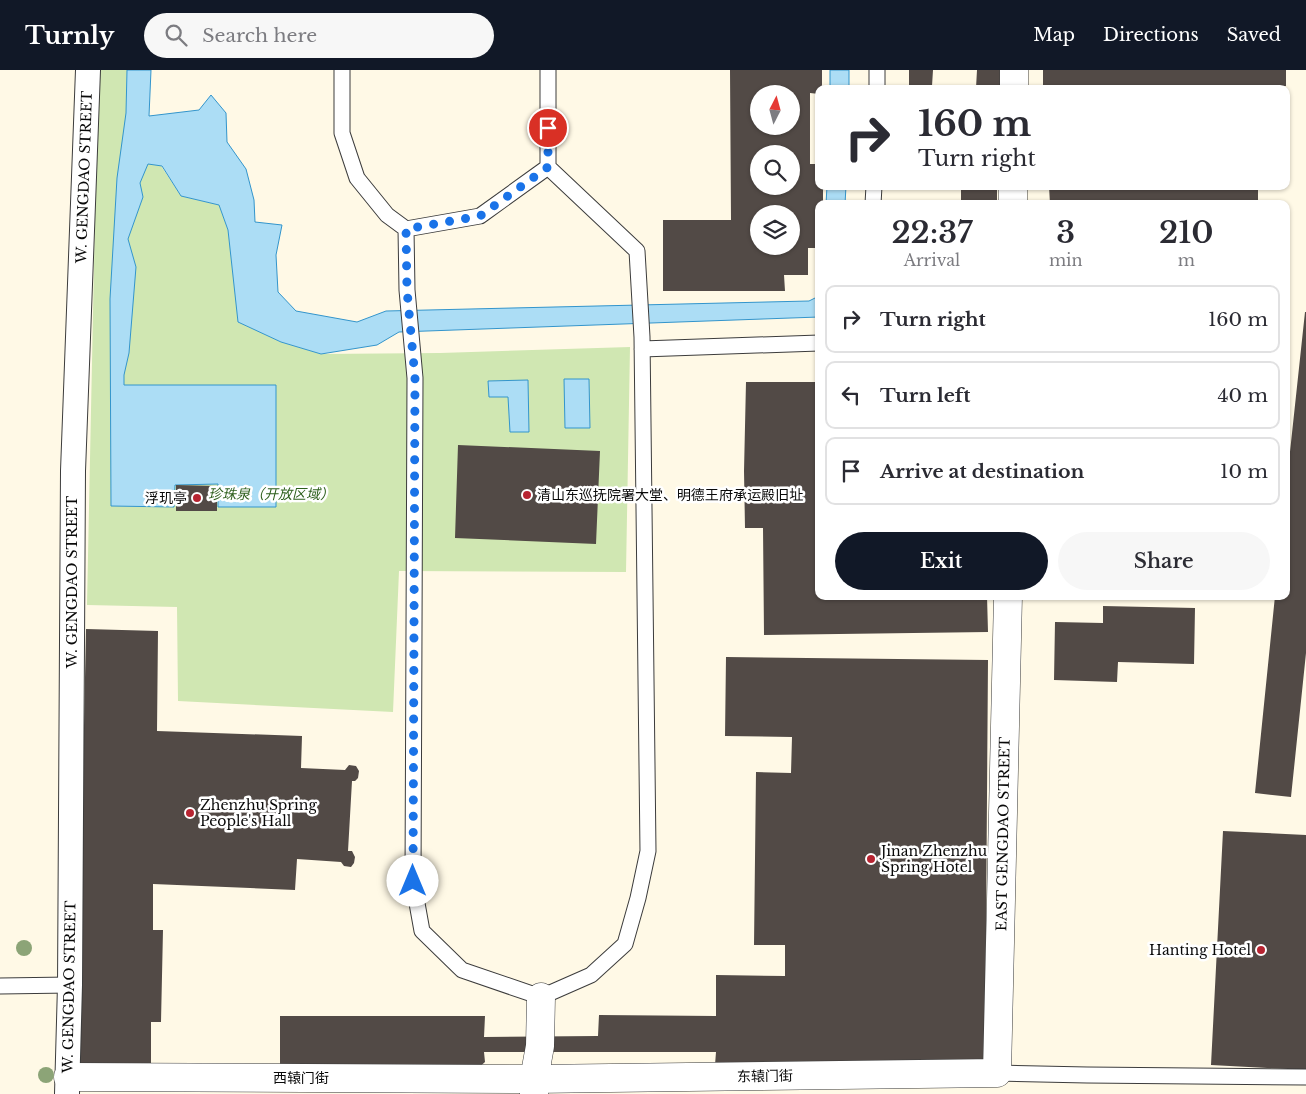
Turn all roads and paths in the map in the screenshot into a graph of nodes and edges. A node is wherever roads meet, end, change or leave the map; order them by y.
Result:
1 (88, 70) edge
2 (342, 70) edge
3 (548, 70) edge
4 (877, 70) edge
5 (1014, 70) edge
6 (877, 85) edge
7 (1014, 85) edge
8 (548, 167) junction
9 (406, 229) junction
10 (815, 343) edge
11 (642, 349) junction
12 (1008, 600) edge
13 (70, 985) junction
14 (0, 986) edge
15 (542, 996) junction
16 (997, 1072) junction
17 (1306, 1077) edge
18 (67, 1086) edge
19 (534, 1087) edge

1 - 13 street, W. GENGDAO STREET
2 - 9 lane
3 - 8 lane
4 - 6 lane
5 - 7 street
8 - 9 lane
8 - 11 lane
9 - 15 lane
10 - 11 lane
11 - 15 lane
12 - 16 street, EAST GENGDAO STREET
13 - 14 lane
13 - 18 street, W. GENGDAO STREET
15 - 19 street
16 - 17 lane
16 - 19 street, 东辕门街
18 - 19 street, 西辕门街

